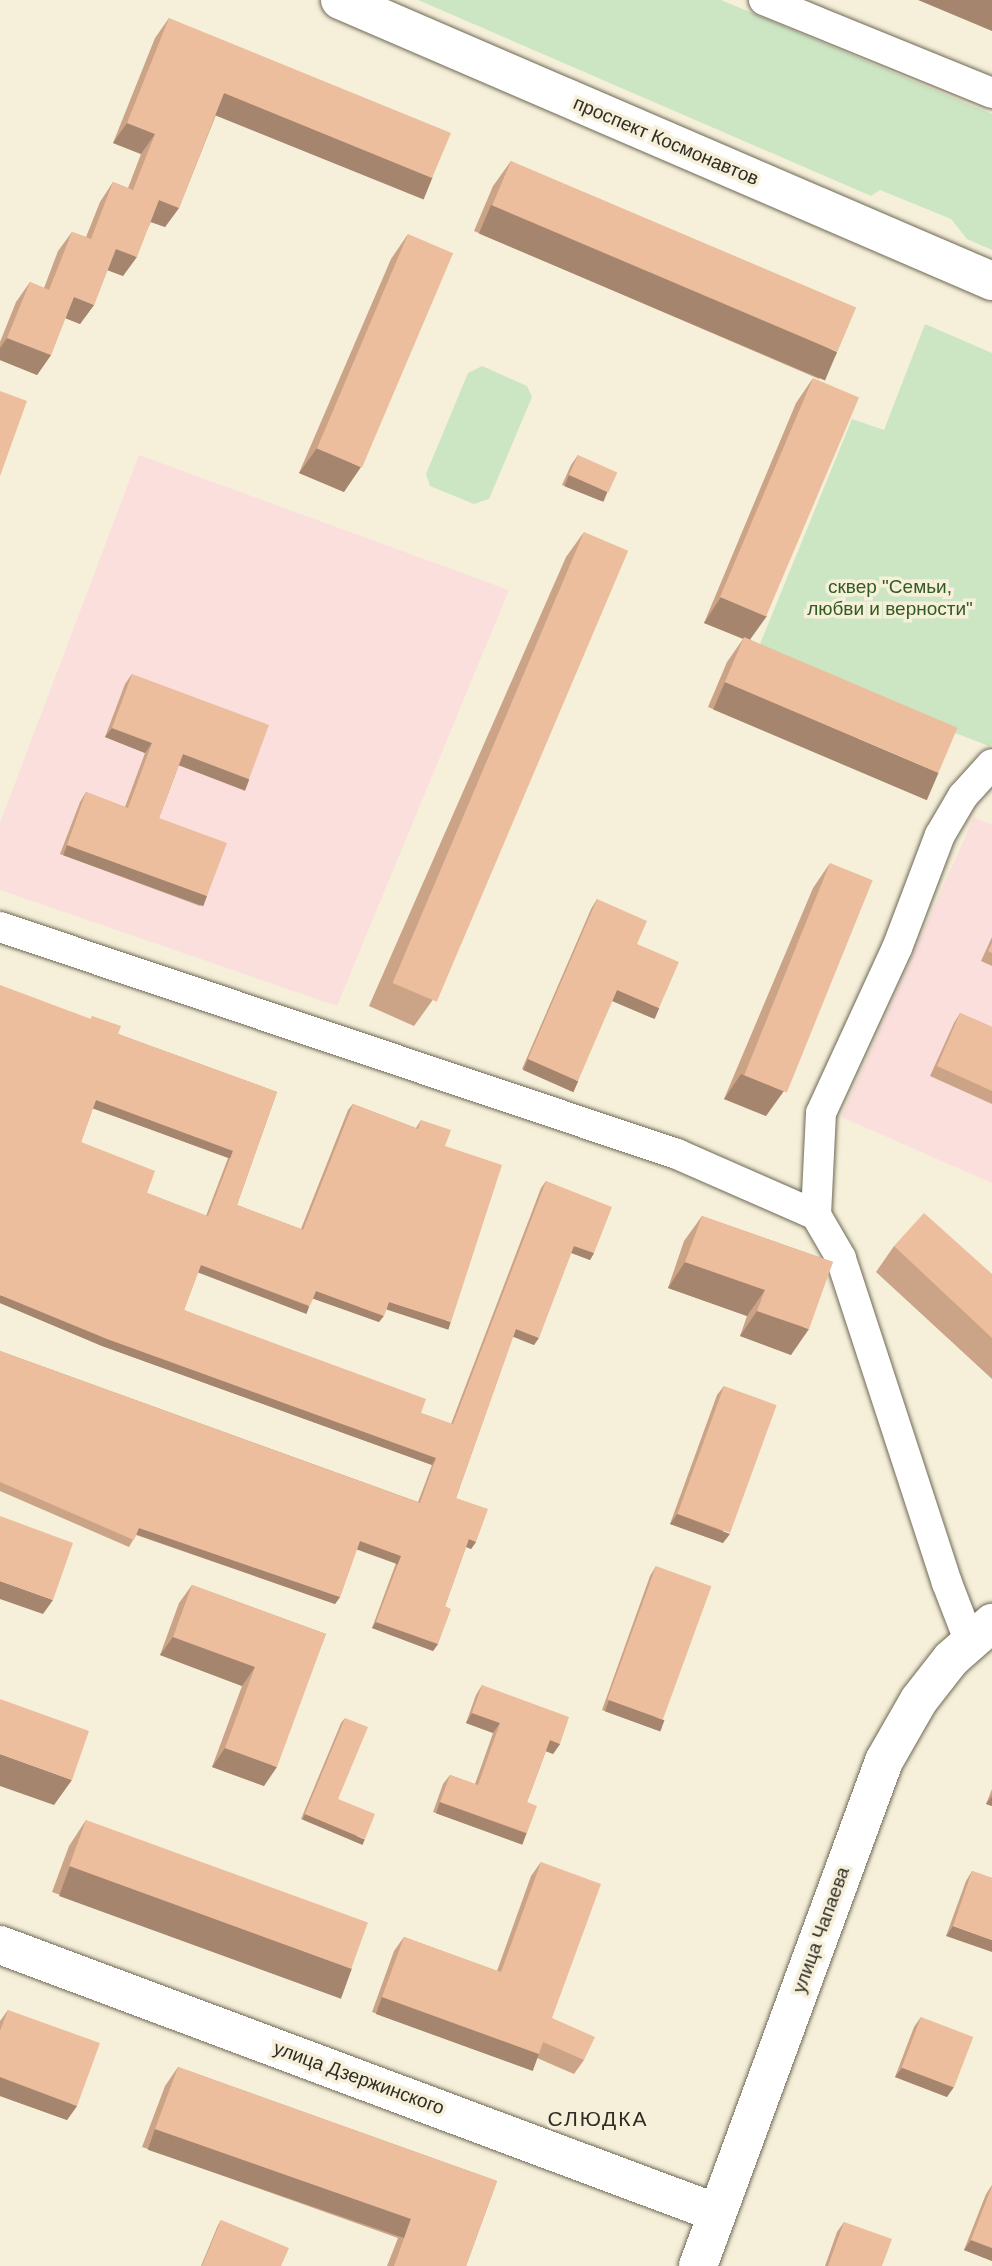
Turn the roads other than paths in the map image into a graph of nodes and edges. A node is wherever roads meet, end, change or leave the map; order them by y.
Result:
1 (340, 0) edge
2 (764, 0) edge
3 (992, 93) edge
4 (992, 281) edge
5 (992, 764) edge
6 (0, 927) edge
7 (816, 1215) junction
8 (981, 1632) edge
9 (0, 1945) edge
10 (717, 2213) junction
11 (698, 2266) edge

1 - 4 main road, проспект Космонавтов
2 - 3 street
5 - 7 street
6 - 7 street
7 - 8 street
8 - 10 main road, улица Чапаева
9 - 10 main road, улица Дзержинского
10 - 11 main road, улица Чапаева

